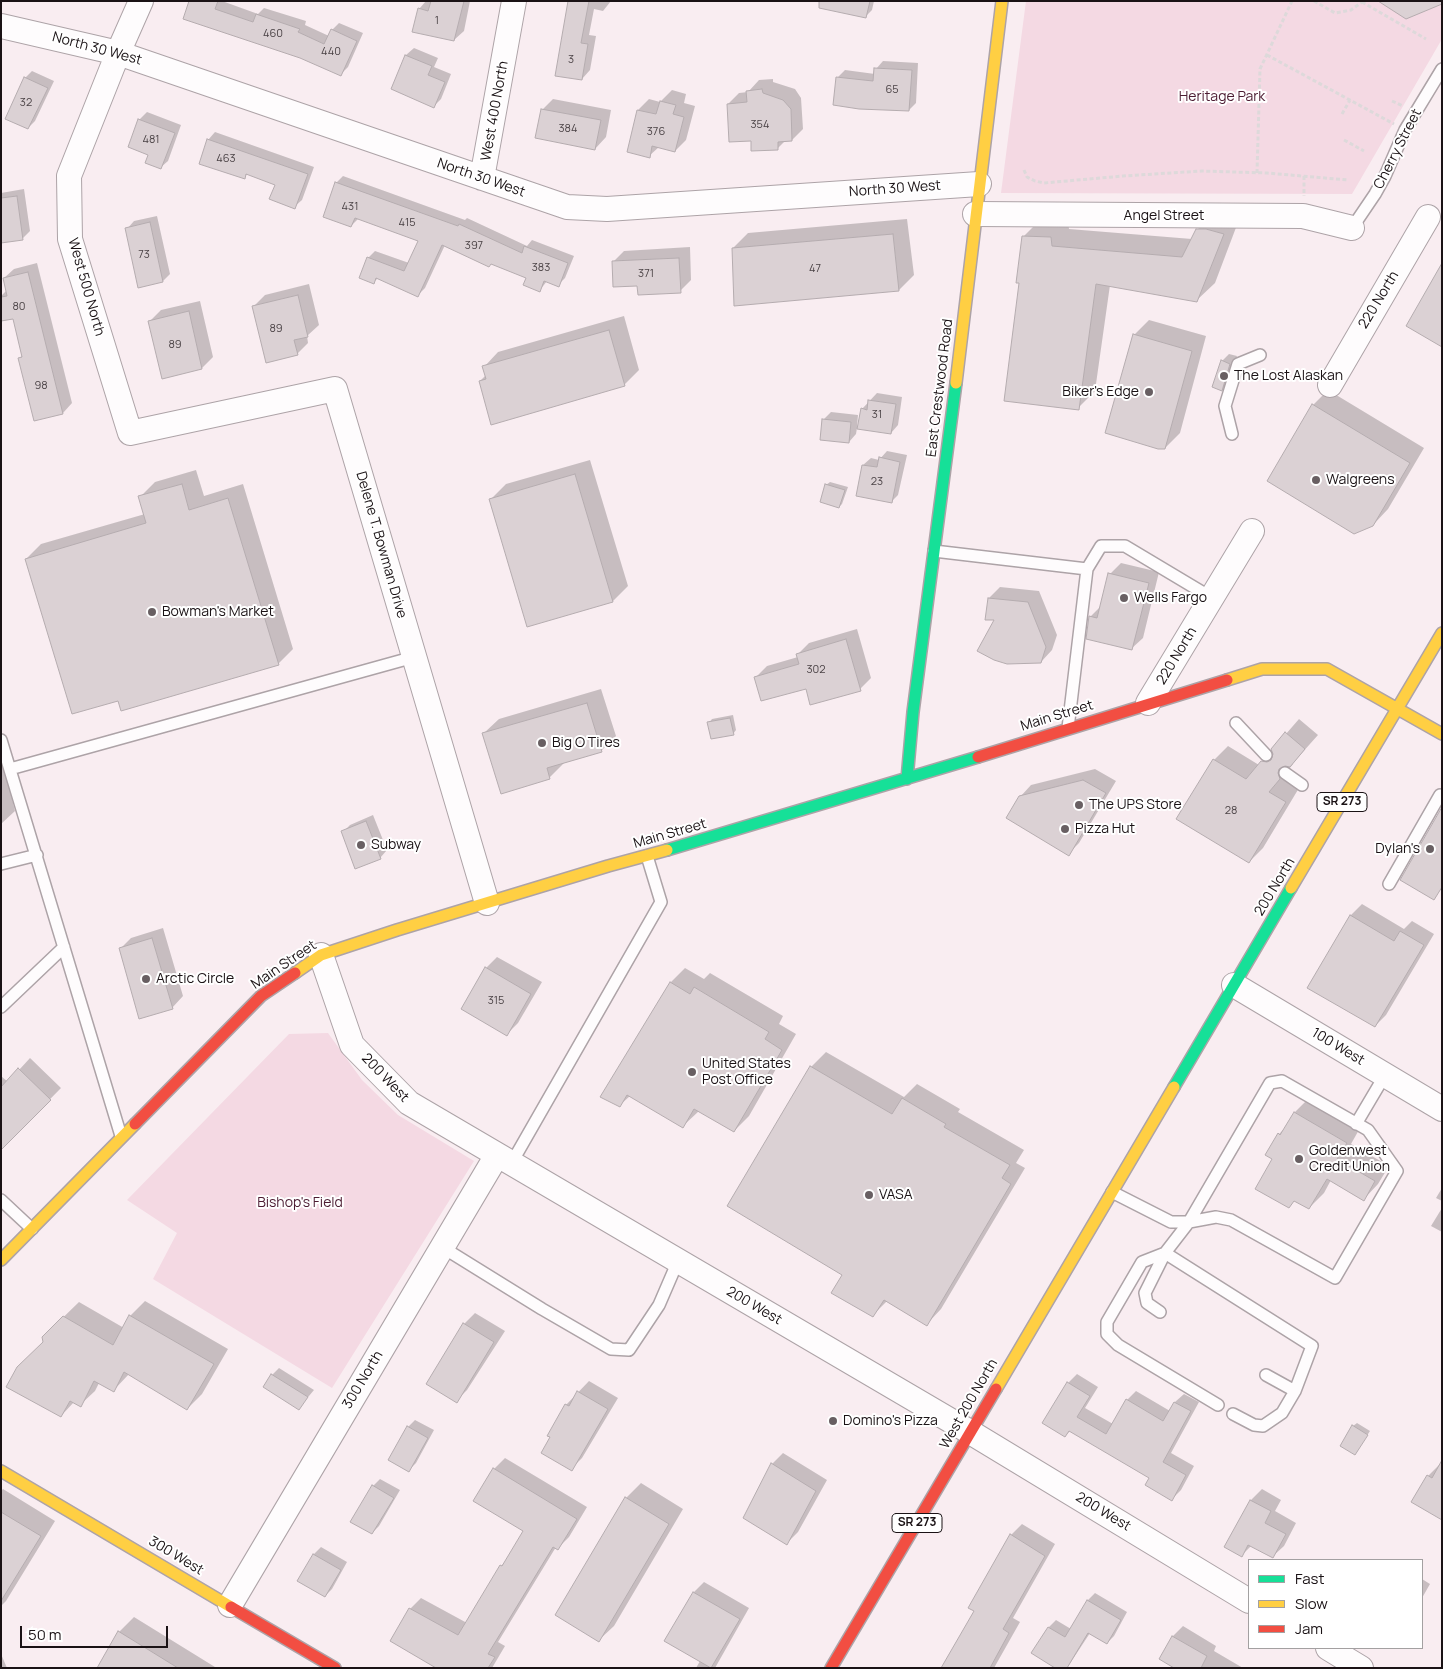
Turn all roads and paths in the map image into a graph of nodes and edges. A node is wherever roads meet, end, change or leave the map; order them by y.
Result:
1 (141, 1) edge
2 (514, 1) edge
3 (1002, 1) edge
4 (1292, 1) edge
5 (1314, 1) edge
6 (1362, 2) edge
7 (1, 26) edge
8 (1426, 39) dead end
9 (118, 52) junction
10 (1267, 55) junction
11 (1442, 70) edge
12 (1350, 100) junction
13 (1342, 114) dead end
14 (1383, 118) dead end
15 (1344, 140) dead end
16 (1364, 151) dead end
17 (1024, 170) dead end
18 (1257, 173) junction
19 (1304, 176) junction
20 (482, 178) junction
21 (1348, 180) dead end
22 (979, 184) junction
23 (1304, 196) dead end
24 (975, 214) junction
25 (1428, 217) dead end
26 (1352, 228) joint
27 (1260, 354) dead end
28 (1330, 385) dead end
29 (130, 433) joint
30 (1232, 434) dead end
31 (1252, 531) dead end
32 (934, 551) junction
33 (1087, 569) junction
34 (1212, 598) junction
35 (1442, 632) edge
36 (414, 657) junction
37 (1148, 703) junction
38 (1397, 709) junction
39 (1236, 723) dead end
40 (1068, 728) junction
41 (1442, 734) edge
42 (1, 740) edge
43 (1266, 755) dead end
44 (10, 769) junction
45 (1285, 773) dead end
46 (906, 779) junction
47 (1302, 785) dead end
48 (1442, 796) edge
49 (36, 855) junction
50 (647, 856) junction
51 (1, 864) edge
52 (1389, 884) dead end
53 (487, 903) junction
54 (64, 947) junction
55 (321, 955) junction
56 (1234, 985) junction
57 (1, 1007) edge
58 (1385, 1075) junction
59 (1442, 1109) edge
60 (1356, 1124) junction
61 (121, 1138) junction
62 (1133, 1156) joint
63 (504, 1159) junction
64 (1112, 1192) junction
65 (1, 1200) edge
66 (1189, 1222) junction
67 (32, 1229) junction
68 (442, 1247) junction
69 (1164, 1253) junction
70 (1, 1260) edge
71 (678, 1261) junction
72 (1160, 1312) dead end
73 (1266, 1375) dead end
74 (1295, 1391) junction
75 (1218, 1405) dead end
76 (1233, 1414) dead end
77 (970, 1432) junction
78 (1, 1471) edge
79 (1248, 1599) edge
80 (230, 1606) junction
81 (1330, 1649) edge
82 (335, 1668) edge
83 (831, 1668) edge
84 (1361, 1668) edge

1 - 9 street, West 500 North
2 - 20 street, West 400 North
3 - 22 main road, East Crestwood Road
4 - 10 path
5 - 6 path
6 - 8 path
7 - 9 street, North 30 West
9 - 20 street, North 30 West
9 - 29 street, West 500 North
10 - 12 path
10 - 18 path
11 - 26 lane, Cherry Street
12 - 13 path
12 - 14 path
15 - 16 path
17 - 18 path
18 - 19 path
19 - 21 path
19 - 23 path
20 - 22 street, North 30 West
22 - 24 main road, East Crestwood Road
24 - 26 street, Angel Street
24 - 32 main road, East Crestwood Road
25 - 28 street, 220 North
27 - 30 lane
29 - 36 street, Delene T. Bowman Drive
31 - 34 street, 220 North
32 - 33 lane
32 - 46 main road, East Crestwood Road
33 - 34 lane
33 - 40 lane
34 - 37 street, 220 North
35 - 38 main road, 200 North
36 - 44 lane
36 - 53 street, Delene T. Bowman Drive
37 - 38 main road, Main Street
37 - 40 main road, Main Street
38 - 41 main road, Main Street
38 - 56 main road, 200 North / SR 273
39 - 43 lane
40 - 46 main road, Main Street
42 - 44 lane
44 - 49 lane
45 - 47 lane
46 - 50 main road, Main Street
48 - 52 lane
49 - 51 lane
49 - 54 lane
50 - 53 main road, Main Street
50 - 63 lane
53 - 55 main road, Main Street
54 - 57 lane
54 - 61 lane
55 - 61 main road, Main Street
55 - 63 street, 200 West
56 - 58 street, 100 West
56 - 62 main road, 200 North / SR 273
58 - 59 street, 100 West
58 - 60 lane
60 - 66 lane
60 - 66 lane
61 - 67 main road, Main Street
62 - 64 main road, West 200 North / SR 273
63 - 68 street, 300 North
63 - 71 street, 200 West
64 - 66 lane
64 - 77 main road, West 200 North / SR 273
65 - 67 lane
66 - 69 lane
67 - 70 main road, Main Street
68 - 71 lane
68 - 80 street, 300 North
69 - 72 lane
69 - 74 lane
69 - 75 lane
71 - 77 street, 200 West
73 - 74 lane
74 - 76 lane
77 - 79 street, 200 West
77 - 83 main road, West 200 North / SR 273
78 - 80 main road, 300 West
80 - 82 main road, 300 West
81 - 84 street

